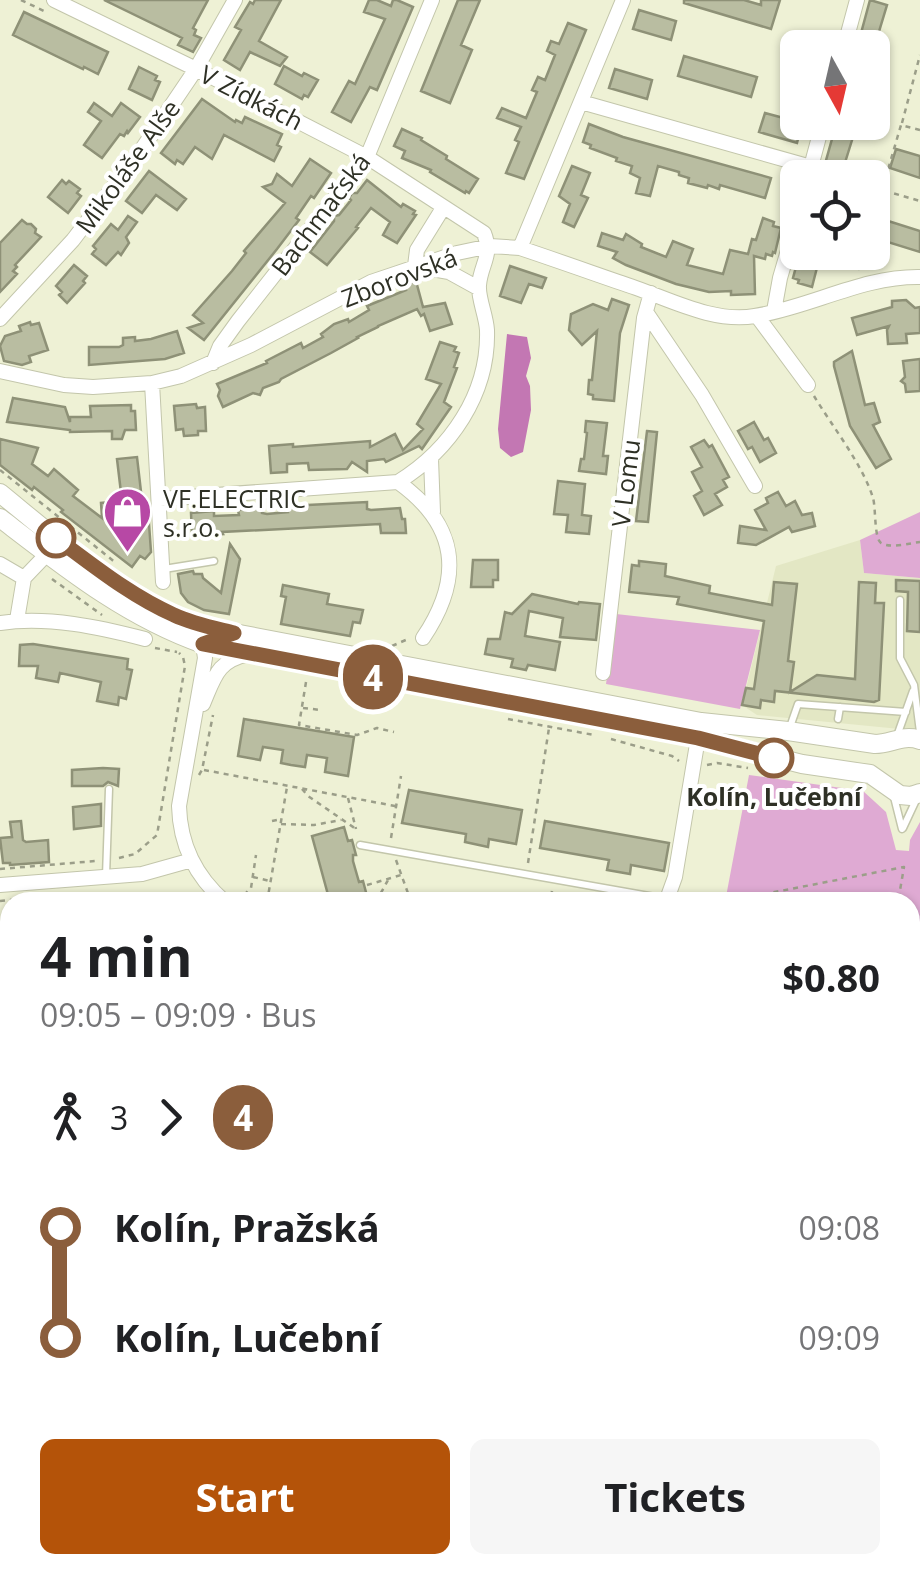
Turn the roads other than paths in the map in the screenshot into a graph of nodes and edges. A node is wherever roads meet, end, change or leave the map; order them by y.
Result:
1 (54, 0) edge
2 (234, 0) edge
3 (432, 0) edge
4 (623, 0) edge
5 (857, 0) edge
6 (849, 30) edge
7 (196, 69) junction
8 (581, 102) junction
9 (366, 157) junction
10 (780, 163) edge
11 (443, 208) junction
12 (490, 246) junction
13 (520, 248) junction
14 (415, 266) junction
15 (782, 270) edge
16 (920, 277) edge
17 (478, 288) junction
18 (651, 293) junction
19 (646, 312) junction
20 (774, 312) junction
21 (757, 316) junction
22 (0, 319) edge
23 (213, 362) junction
24 (0, 371) edge
25 (152, 383) junction
26 (808, 385) road end
27 (431, 459) junction
28 (398, 482) junction
29 (755, 486) dead end
30 (0, 493) edge
31 (160, 498) junction
32 (433, 513) junction
33 (0, 518) edge
34 (47, 554) junction
35 (214, 561) dead end
36 (0, 564) edge
37 (163, 575) joint
38 (24, 578) junction
39 (900, 600) dead end
40 (17, 620) junction
41 (187, 621) junction
42 (0, 622) edge
43 (234, 633) junction
44 (424, 638) road end
45 (147, 643) road end
46 (203, 644) junction
47 (250, 654) junction
48 (602, 674) dead end
49 (914, 685) junction
50 (840, 707) junction
51 (906, 712) junction
52 (838, 718) dead end
53 (193, 728) junction
54 (788, 731) junction
55 (920, 736) edge
56 (698, 738) junction
57 (893, 741) junction
58 (886, 786) junction
59 (109, 789) dead end
60 (920, 794) edge
61 (360, 845) dead end
62 (192, 860) junction
63 (106, 877) junction
64 (0, 885) edge
65 (214, 892) edge
66 (619, 892) edge
67 (670, 892) edge

1 - 7 street, V Zídkách
2 - 7 street, Mikoláše Alše
3 - 9 street, Bachmačská
4 - 8 street
5 - 6 street
7 - 9 street, V Zídkách
7 - 22 street, Mikoláše Alše
8 - 10 street
8 - 13 street
9 - 11 street, V Zídkách
9 - 23 street, Bachmačská
11 - 12 street, V Zídkách
11 - 14 street
12 - 13 street, Zborovská
12 - 14 street, Zborovská
12 - 17 street
13 - 18 street, Zborovská
14 - 17 street
14 - 23 street, Zborovská
15 - 20 street
16 - 20 street, Zborovská
17 - 27 street
18 - 19 street, V Lomu
18 - 21 street, Zborovská
19 - 29 street
19 - 48 street, V Lomu
20 - 21 street, Zborovská
21 - 26 street
23 - 25 street, Zborovská
24 - 25 street, Zborovská
25 - 31 street
27 - 28 street
27 - 32 street
28 - 31 street
28 - 32 street
30 - 41 street
31 - 37 street
32 - 44 street
33 - 34 street
34 - 38 street
34 - 46 street
35 - 37 lane
36 - 38 street
38 - 40 street
39 - 49 lane
40 - 42 street
40 - 45 street
41 - 43 street
41 - 46 street
43 - 46 street
43 - 54 street
46 - 47 street
46 - 53 street
47 - 53 street
47 - 56 street
49 - 51 lane
49 - 55 lane
50 - 51 lane
50 - 52 lane
50 - 54 lane
51 - 57 lane
53 - 62 street
54 - 57 street
55 - 57 street
56 - 58 street
56 - 67 street
57 - 58 street
58 - 60 street
58 - 60 lane
59 - 63 lane
61 - 66 lane
62 - 63 street
62 - 65 street
63 - 64 street

